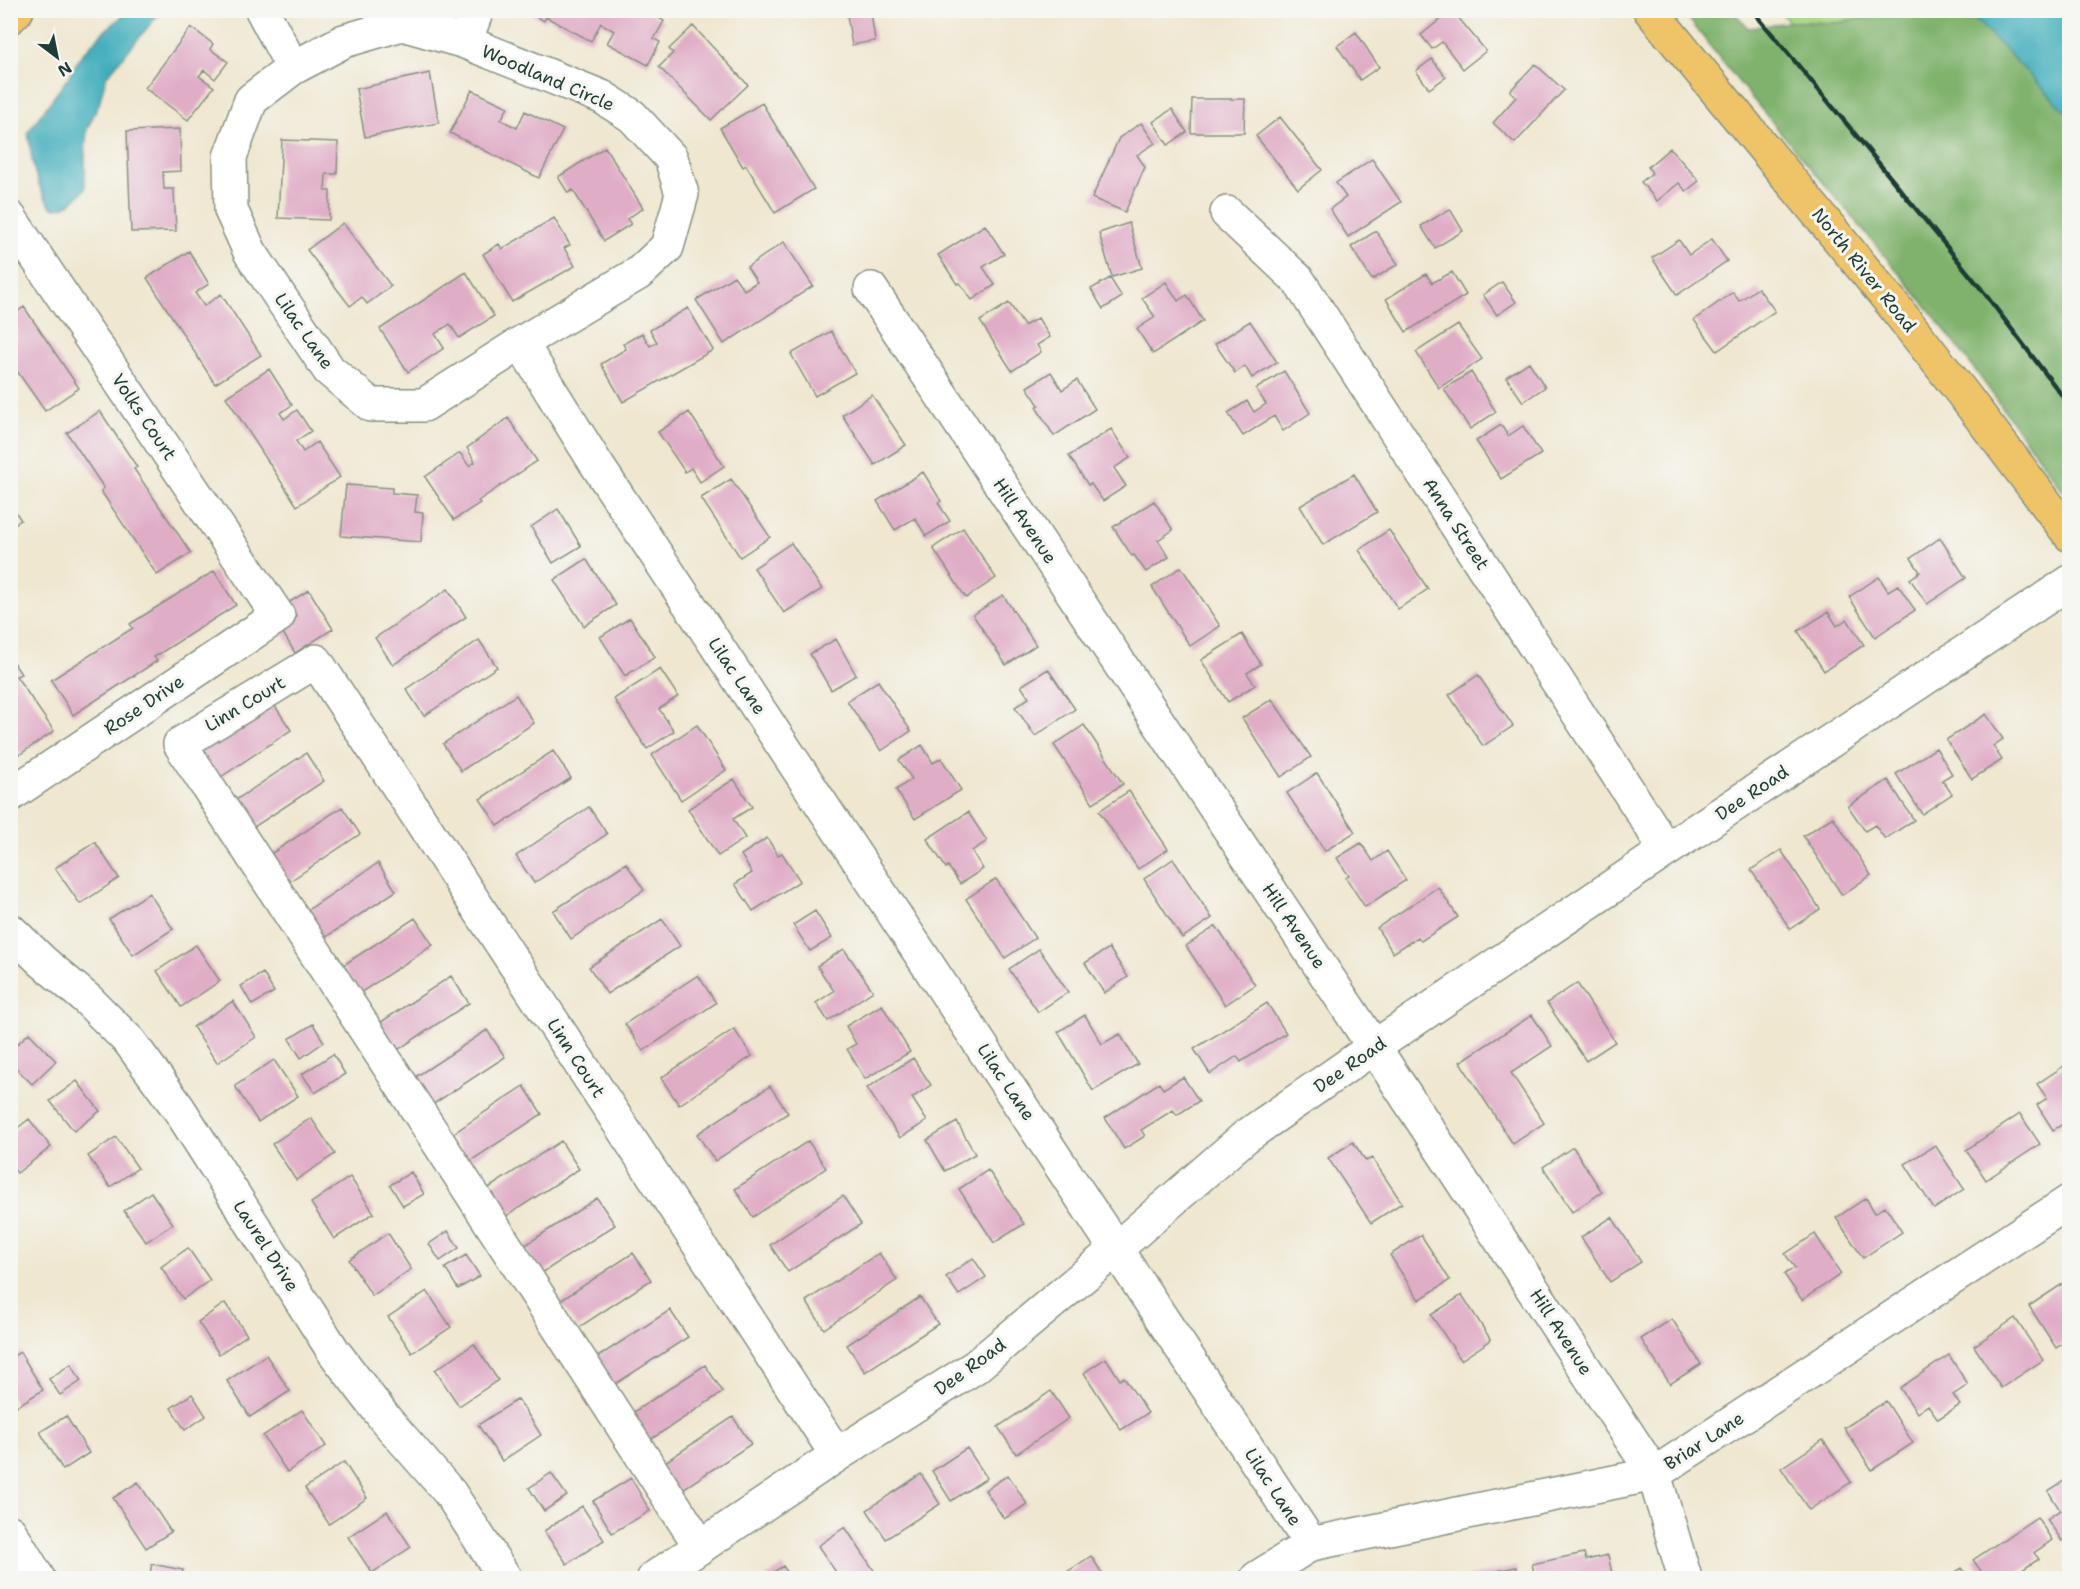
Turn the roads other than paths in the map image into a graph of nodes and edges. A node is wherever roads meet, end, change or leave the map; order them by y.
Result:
1 (17, 10) edge
2 (262, 10) edge
3 (477, 10) edge
4 (1650, 10) edge
5 (10, 17) edge
6 (465, 42) junction
7 (293, 68) junction
8 (1227, 213) dead end
9 (10, 218) edge
10 (871, 289) dead end
11 (520, 343) junction
12 (2070, 535) edge
13 (2070, 582) edge
14 (278, 616) joint
15 (10, 795) edge
16 (1665, 851) junction
17 (10, 930) edge
18 (1374, 1047) junction
19 (2070, 1201) edge
20 (1116, 1249) junction
21 (837, 1455) junction
22 (1654, 1474) junction
23 (1311, 1544) junction
24 (701, 1547) junction
25 (505, 1578) edge
26 (654, 1578) edge
27 (1257, 1578) edge
28 (1685, 1578) edge

1 - 5 main road
2 - 7 street
3 - 6 street
4 - 12 main road, North River Road
6 - 7 street, Woodland Circle
6 - 11 street, Woodland Circle
7 - 11 street, Lilac Lane
8 - 16 street, Anna Street
9 - 14 street, Volks Court
10 - 18 street, Hill Avenue
11 - 20 street, Lilac Lane
13 - 16 street, Dee Road
14 - 15 street, Rose Drive
16 - 18 street, Dee Road
17 - 25 street, Laurel Drive
18 - 20 street, Dee Road
18 - 22 street, Hill Avenue
19 - 22 street, Briar Lane
20 - 21 street, Dee Road
20 - 23 street, Lilac Lane
21 - 24 street, Dee Road
21 - 24 street, Linn Court
22 - 23 street, Briar Lane
22 - 28 street, Hill Avenue
23 - 27 street, Briar Lane
24 - 26 street, Dee Road

